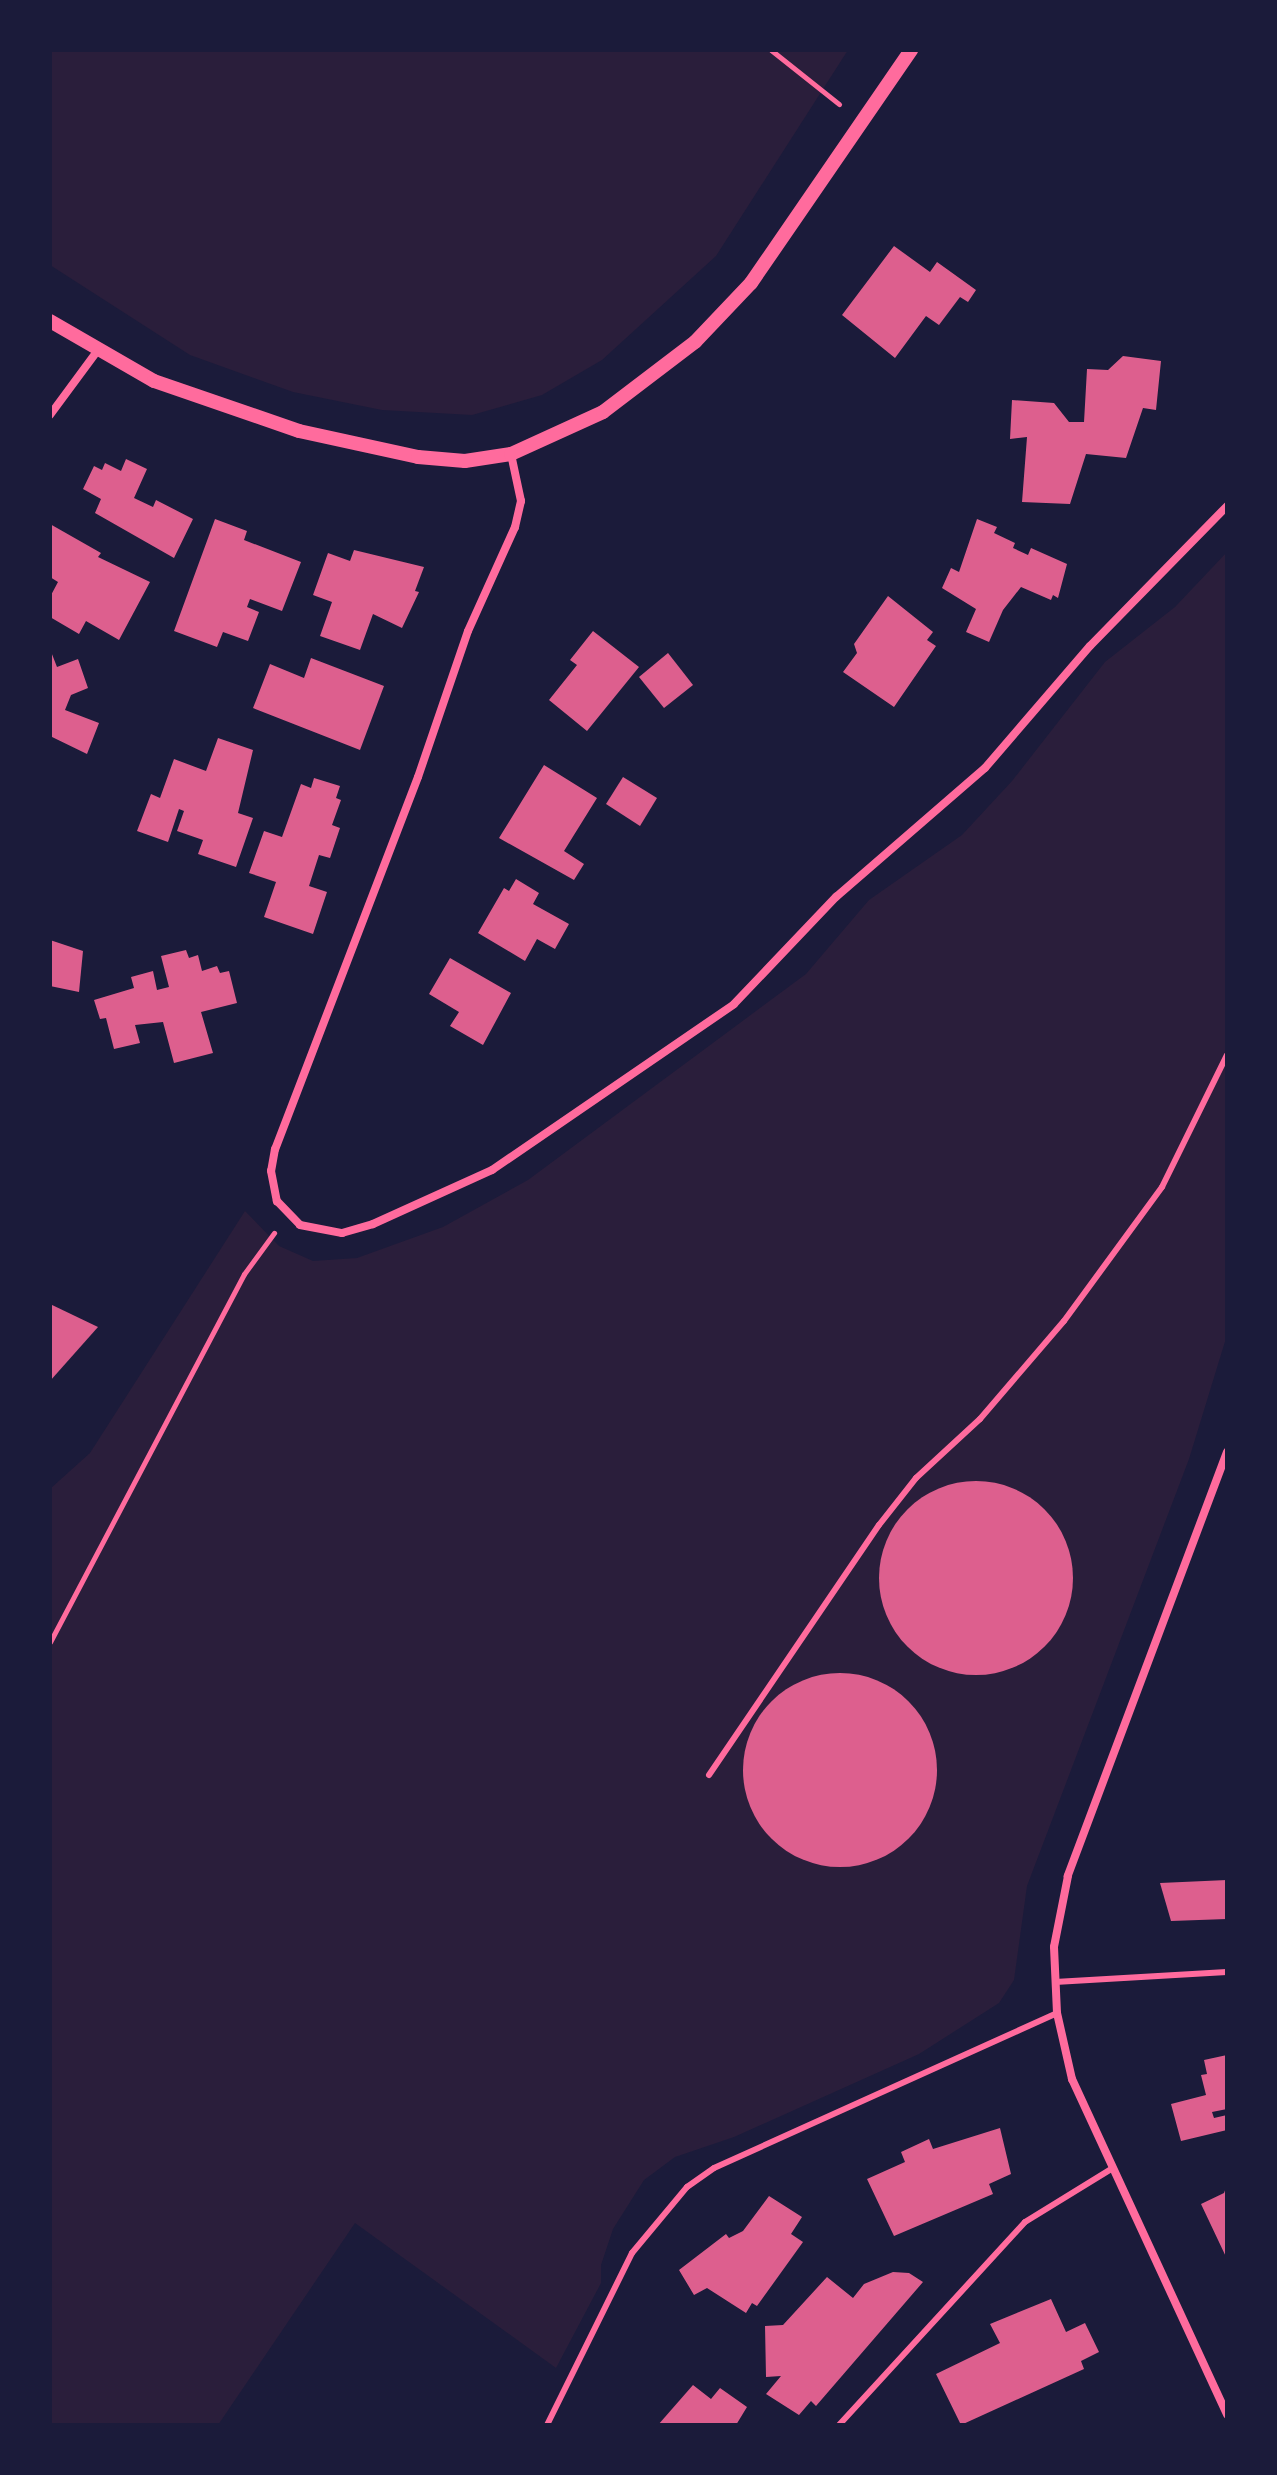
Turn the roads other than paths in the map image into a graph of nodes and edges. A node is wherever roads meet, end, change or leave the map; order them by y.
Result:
1 (911, 50) edge
2 (50, 321) edge
3 (98, 350) junction
4 (50, 415) edge
5 (511, 454) junction
6 (1227, 506) edge
7 (1227, 1055) edge
8 (1227, 1452) edge
9 (709, 1775) dead end
10 (1227, 1972) edge
11 (1055, 1982) junction
12 (1057, 2013) junction
13 (1111, 2169) junction
14 (1227, 2415) edge
15 (547, 2425) edge
16 (839, 2425) edge

1 - 5 street
2 - 3 street
3 - 4 street
3 - 5 street
5 - 6 street
7 - 9 lane
8 - 11 street
10 - 11 lane
11 - 12 street
12 - 13 street
12 - 15 lane
13 - 14 street
13 - 16 lane

